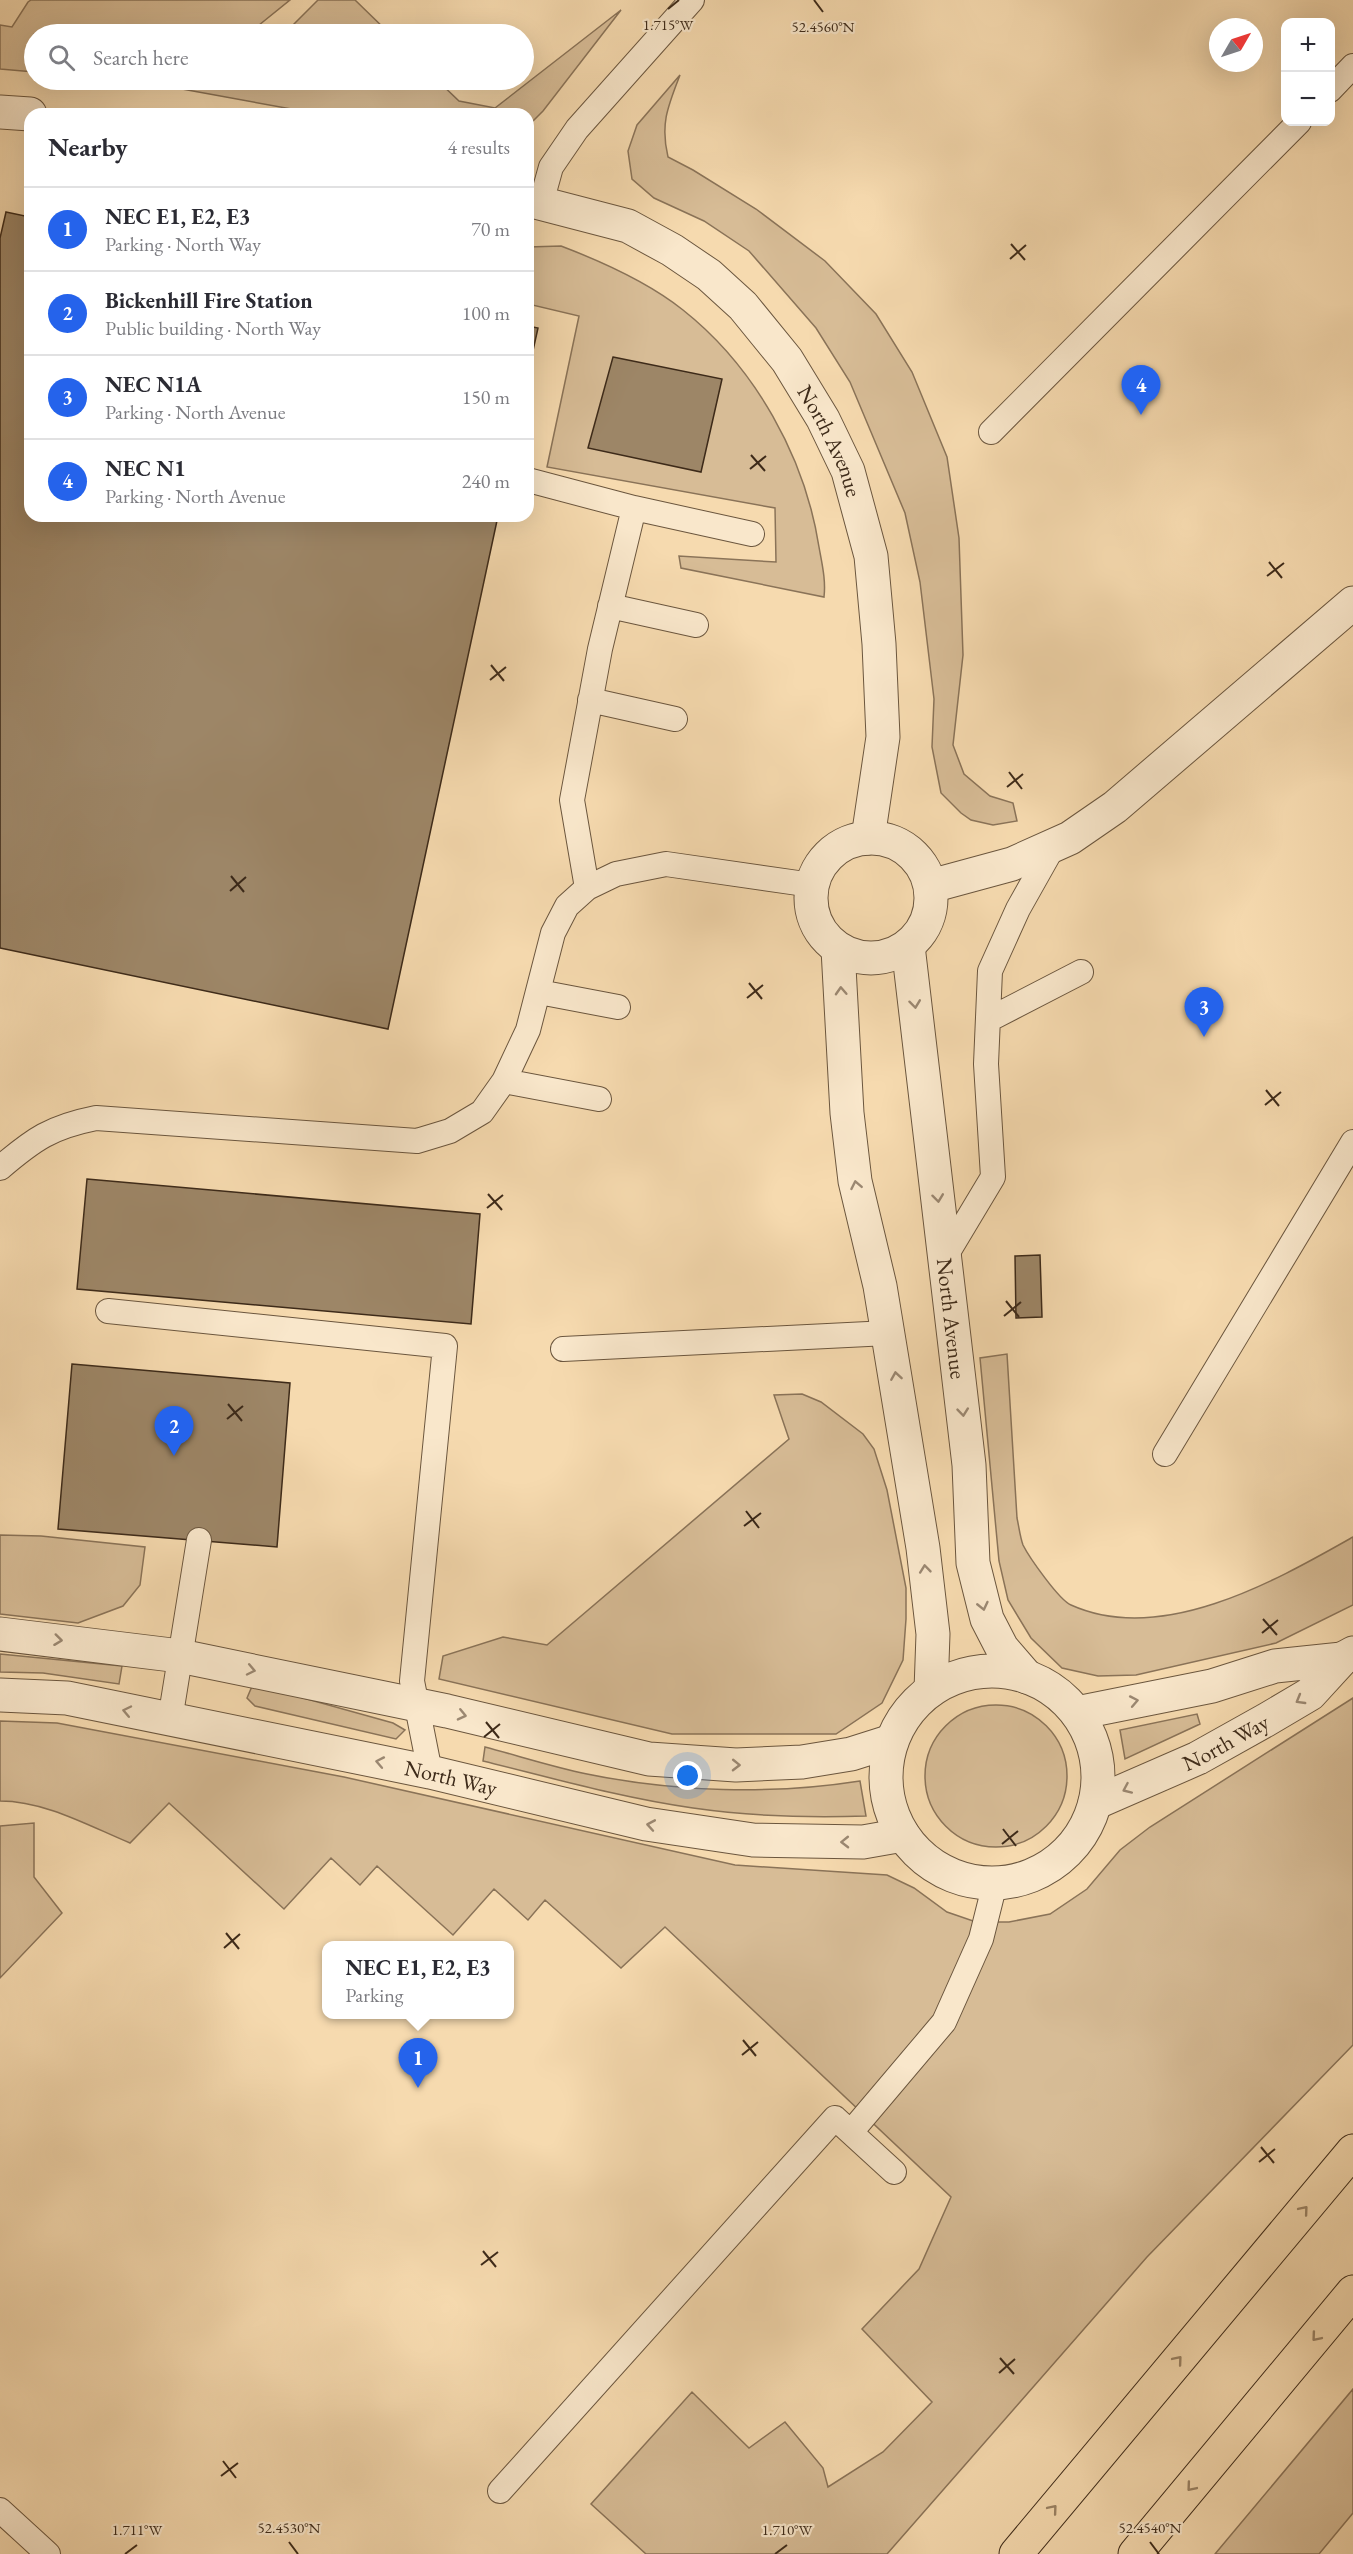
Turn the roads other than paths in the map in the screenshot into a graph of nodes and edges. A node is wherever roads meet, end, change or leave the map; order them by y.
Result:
1 (692, 0) edge
2 (1353, 66) edge
3 (1335, 85) edge
4 (0, 112) edge
5 (24, 114) edge
6 (1295, 126) edge
7 (534, 201) edge
8 (991, 432) dead end
9 (534, 482) edge
10 (634, 508) junction
11 (752, 534) dead end
12 (1353, 603) edge
13 (610, 606) junction
14 (696, 625) dead end
15 (590, 700) junction
16 (675, 719) dead end
17 (868, 838) junction
18 (1054, 845) junction
19 (812, 885) junction
20 (931, 886) junction
21 (587, 888) junction
22 (908, 946) junction
23 (838, 949) junction
24 (1081, 972) dead end
25 (539, 992) junction
26 (618, 1007) dead end
27 (988, 1020) junction
28 (504, 1081) junction
29 (600, 1099) dead end
30 (1353, 1142) edge
31 (0, 1168) edge
32 (945, 1257) junction
33 (108, 1311) dead end
34 (888, 1333) junction
35 (563, 1349) dead end
36 (1166, 1454) dead end
37 (199, 1540) dead end
38 (0, 1634) edge
39 (180, 1656) junction
40 (1347, 1656) edge
41 (1027, 1677) junction
42 (931, 1690) junction
43 (0, 1695) edge
44 (416, 1704) junction
45 (1077, 1713) junction
46 (170, 1720) junction
47 (892, 1740) junction
48 (430, 1772) junction
49 (1095, 1803) junction
50 (903, 1835) junction
51 (994, 1884) junction
52 (850, 2132) junction
53 (1353, 2151) edge
54 (894, 2172) dead end
55 (1353, 2292) edge
56 (500, 2491) dead end
57 (0, 2510) edge
58 (48, 2554) edge
59 (1016, 2554) edge
60 (1135, 2554) edge

1 - 7 lane
2 - 3 lane
4 - 5 street
6 - 8 lane
7 - 17 street, North Avenue
9 - 10 lane
10 - 11 lane
10 - 13 lane
12 - 18 street
13 - 14 lane
13 - 15 lane
15 - 16 lane
15 - 21 lane
17 - 19 street
17 - 20 street
18 - 20 street
18 - 27 lane
19 - 21 lane
19 - 23 street
20 - 22 street
21 - 25 lane
22 - 23 street
22 -> 32 street, North Avenue
34 -> 23 street
24 - 27 lane
25 - 26 lane
25 - 28 lane
27 - 32 lane
28 - 29 lane
28 - 31 lane
30 - 36 lane
32 -> 41 street, North Avenue
33 - 44 lane
34 - 35 lane
42 -> 34 street
37 - 39 lane
38 -> 39 street
39 -> 44 street
39 - 46 lane
45 -> 40 street, North Way
40 -> 49 street, North Way
41 - 42 street
41 - 45 street
42 - 47 street
46 -> 43 street, North Way
44 -> 47 street
44 - 48 lane
45 - 49 street
48 -> 46 street, North Way
47 - 50 street
50 -> 48 street, North Way
49 - 51 street
50 - 51 street
51 - 52 lane
52 - 54 lane
52 - 56 lane
59 -> 53 highway
55 -> 60 highway
57 - 58 lane

